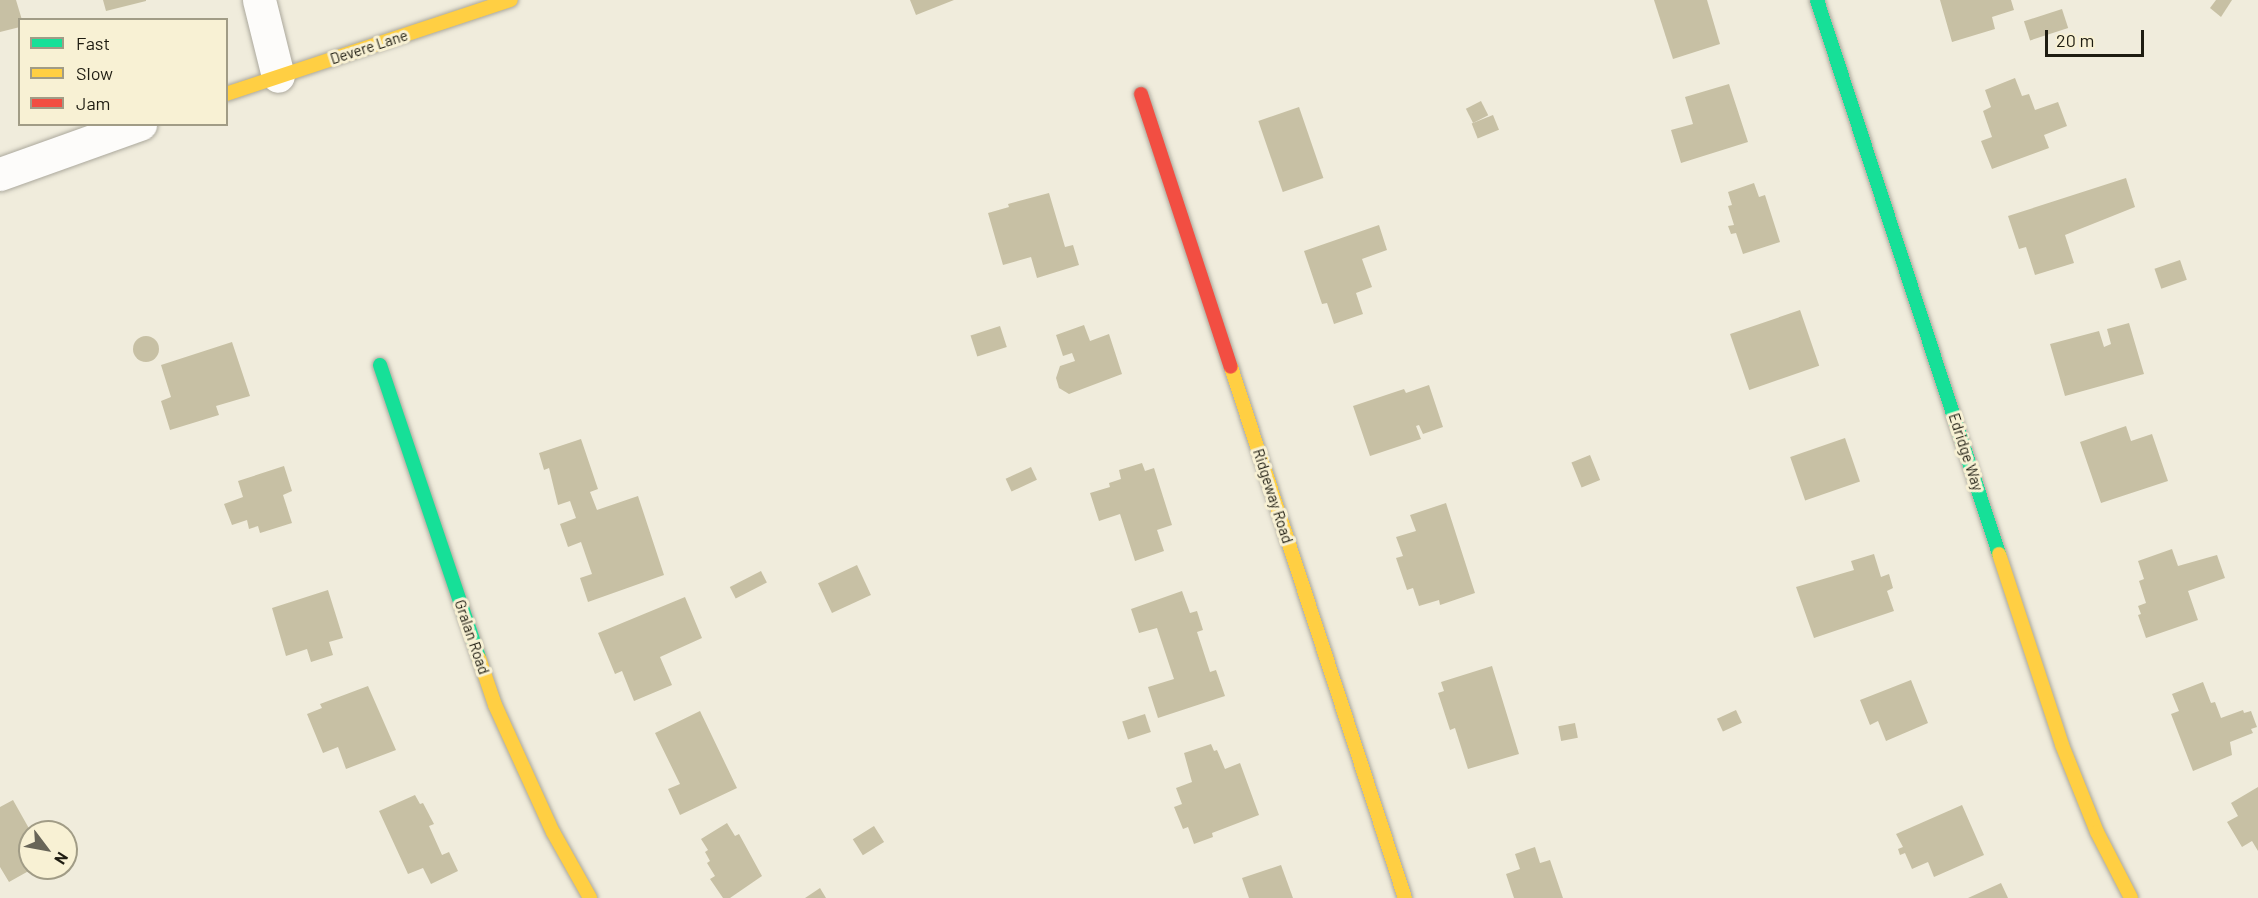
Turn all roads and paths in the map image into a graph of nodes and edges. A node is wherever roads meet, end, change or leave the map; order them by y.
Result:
1 (259, 0) edge
2 (511, 0) edge
3 (1817, 0) edge
4 (278, 76) junction
5 (228, 93) edge
6 (1141, 94) dead end
7 (134, 126) edge
8 (0, 174) edge
9 (380, 365) dead end
10 (590, 898) edge
11 (1405, 898) edge
12 (2131, 898) edge

1 - 4 street
2 - 4 street, Devere Lane
3 - 12 street, Edridge Way
4 - 5 street, Devere Lane
6 - 11 street, Ridgeway Road
7 - 8 street
9 - 10 street, Gralan Road

